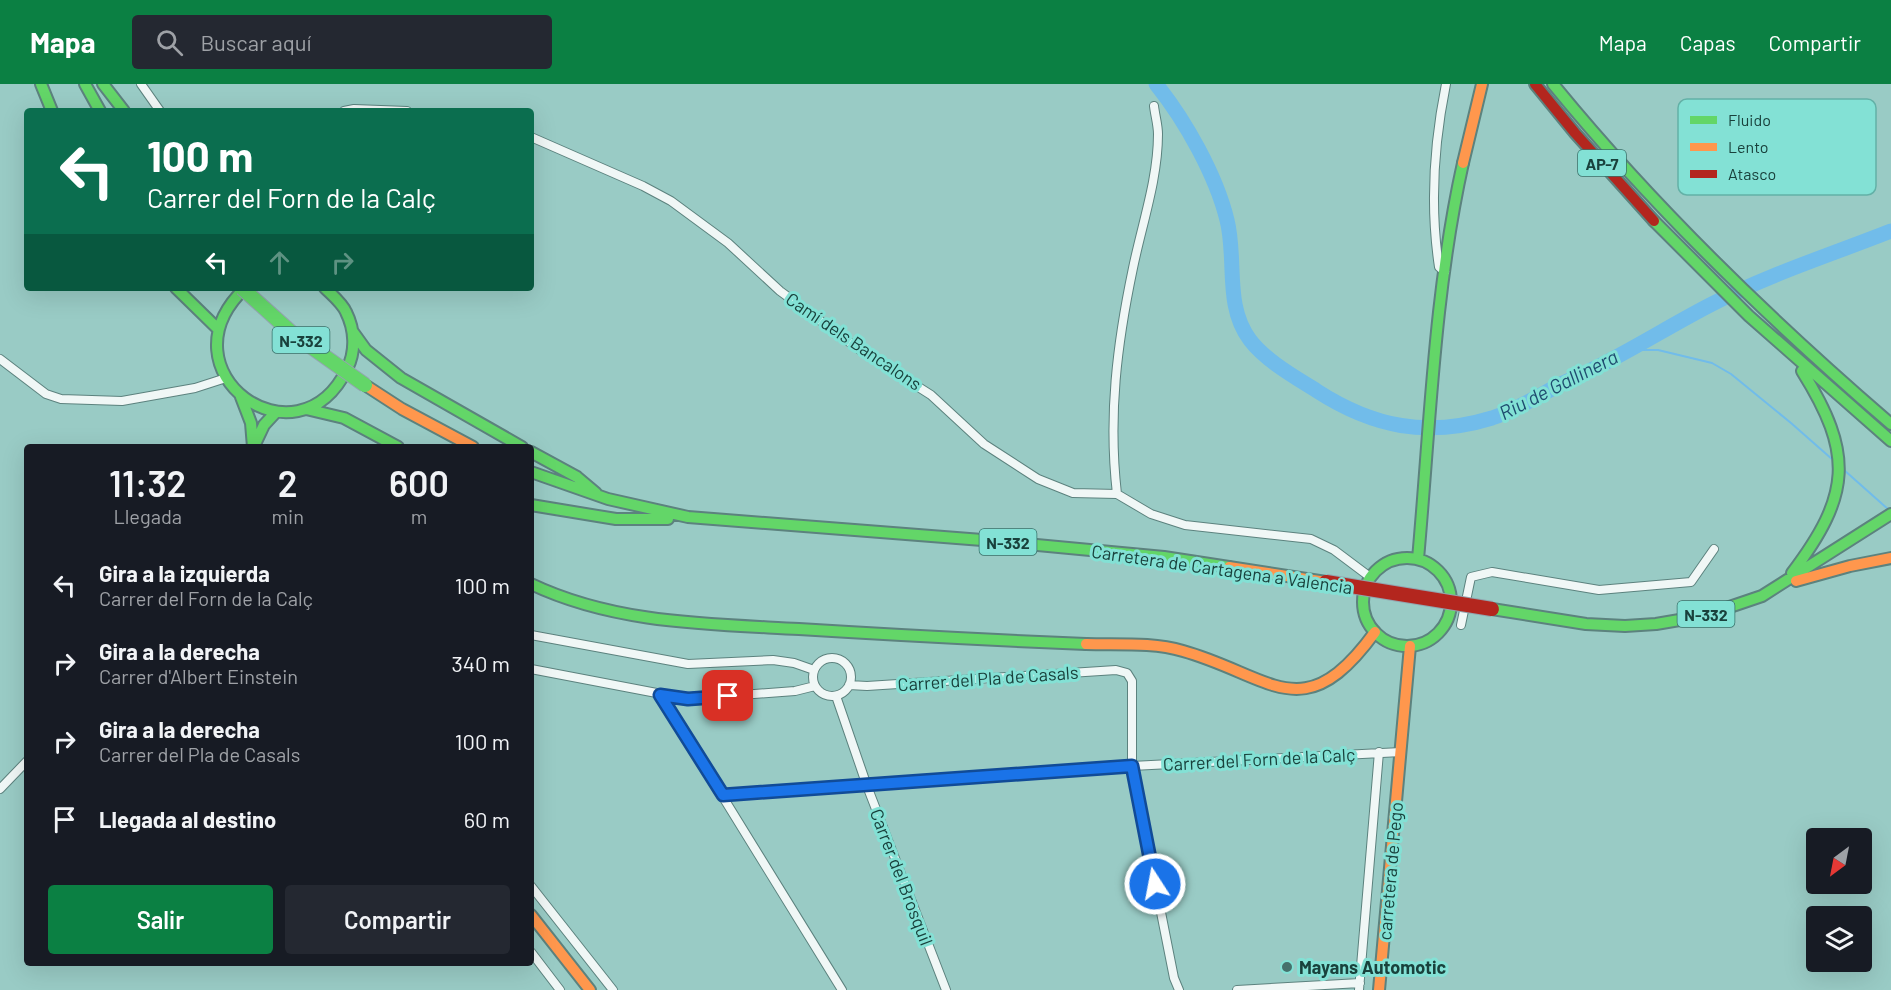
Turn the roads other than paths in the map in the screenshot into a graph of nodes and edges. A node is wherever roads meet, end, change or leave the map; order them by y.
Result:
1 (40, 84) edge
2 (85, 84) edge
3 (103, 84) edge
4 (141, 84) edge
5 (1446, 84) edge
6 (1482, 84) edge
7 (1535, 84) edge
8 (1553, 84) edge
9 (1154, 106) dead end
10 (51, 108) edge
11 (98, 108) edge
12 (122, 108) edge
13 (158, 108) edge
14 (534, 138) edge
15 (1677, 235) junction
16 (1445, 272) junction
17 (179, 291) edge
18 (241, 291) edge
19 (247, 291) edge
20 (328, 291) edge
21 (218, 329) junction
22 (353, 332) junction
23 (1781, 337) junction
24 (1790, 355) junction
25 (0, 359) edge
26 (226, 378) junction
27 (241, 396) junction
28 (306, 409) junction
29 (276, 412) junction
30 (1891, 424) edge
31 (1891, 441) edge
32 (253, 444) edge
33 (254, 444) edge
34 (393, 444) edge
35 (467, 444) edge
36 (517, 444) edge
37 (534, 454) edge
38 (534, 473) edge
39 (1117, 494) junction
40 (602, 498) junction
41 (534, 506) edge
42 (1891, 514) edge
43 (688, 517) junction
44 (1714, 549) dead end
45 (1891, 558) edge
46 (1418, 559) junction
47 (1370, 578) junction
48 (534, 585) edge
49 (1782, 585) junction
50 (1461, 625) dead end
51 (1375, 632) junction
52 (534, 636) edge
53 (1410, 646) junction
54 (534, 670) edge
55 (814, 670) junction
56 (849, 684) junction
57 (815, 686) junction
58 (660, 695) junction
59 (836, 696) junction
60 (1379, 752) junction
61 (1401, 752) junction
62 (24, 764) edge
63 (1132, 766) junction
64 (867, 786) junction
65 (0, 789) edge
66 (723, 795) junction
67 (534, 890) edge
68 (534, 919) edge
69 (534, 956) edge
70 (1360, 987) edge
71 (560, 990) edge
72 (590, 990) edge
73 (613, 990) edge
74 (842, 990) edge
75 (946, 990) edge
76 (1179, 990) edge
77 (1237, 990) edge
78 (1379, 990) edge

1 - 10 main road
2 - 11 main road
3 - 12 main road
4 - 13 street
5 - 16 street
6 - 16 main road
7 - 15 main road, AP-7
8 - 15 main road, AP-7
9 - 39 street
14 - 39 street, Camí dels Bancalons
15 - 23 main road, AP-7
16 - 46 main road
17 - 21 main road
18 - 21 main road
19 - 35 main road, N-332, bridge
20 - 22 main road
21 - 26 main road
22 - 28 main road
22 - 36 main road
23 - 24 main road, AP-7
23 - 30 main road, AP-7
24 - 31 main road, AP-7
24 - 49 main road
25 - 26 street
26 - 27 main road
27 - 29 main road
27 - 32 main road
28 - 29 main road
28 - 34 main road
29 - 33 main road
37 - 40 main road
38 - 40 main road, Carretera de Cartagena a Valencia / N-332
39 - 47 street
40 - 43 main road, Carretera de Cartagena a Valencia / N-332
41 - 43 main road
42 - 49 main road, Carretera de Cartagena a Valencia / N-332
43 - 49 main road, Carretera de Cartagena a Valencia / N-332, bridge
44 - 50 street
45 - 49 main road
46 - 47 main road
46 - 53 main road
47 - 51 main road
48 - 51 main road
51 - 53 main road
52 - 55 street
53 - 61 main road, carretera de Pego
54 - 58 street
55 - 56 street
55 - 57 street
56 - 59 street
56 - 63 street, Carrer del Pla de Casals
57 - 58 street
57 - 59 street
58 - 66 street
59 - 64 street, Carrer del Brosquil
60 - 61 street, Carrer del Forn de la Calç
60 - 63 street, Carrer del Forn de la Calç
60 - 70 street
61 - 78 main road, carretera de Pego
62 - 65 street
63 - 64 street, Carrer del Forn de la Calç
63 - 76 street
64 - 66 street, Carrer del Forn de la Calç
64 - 75 street, Carrer del Brosquil
66 - 74 street
67 - 73 street
68 - 72 main road
69 - 71 street
70 - 77 street

